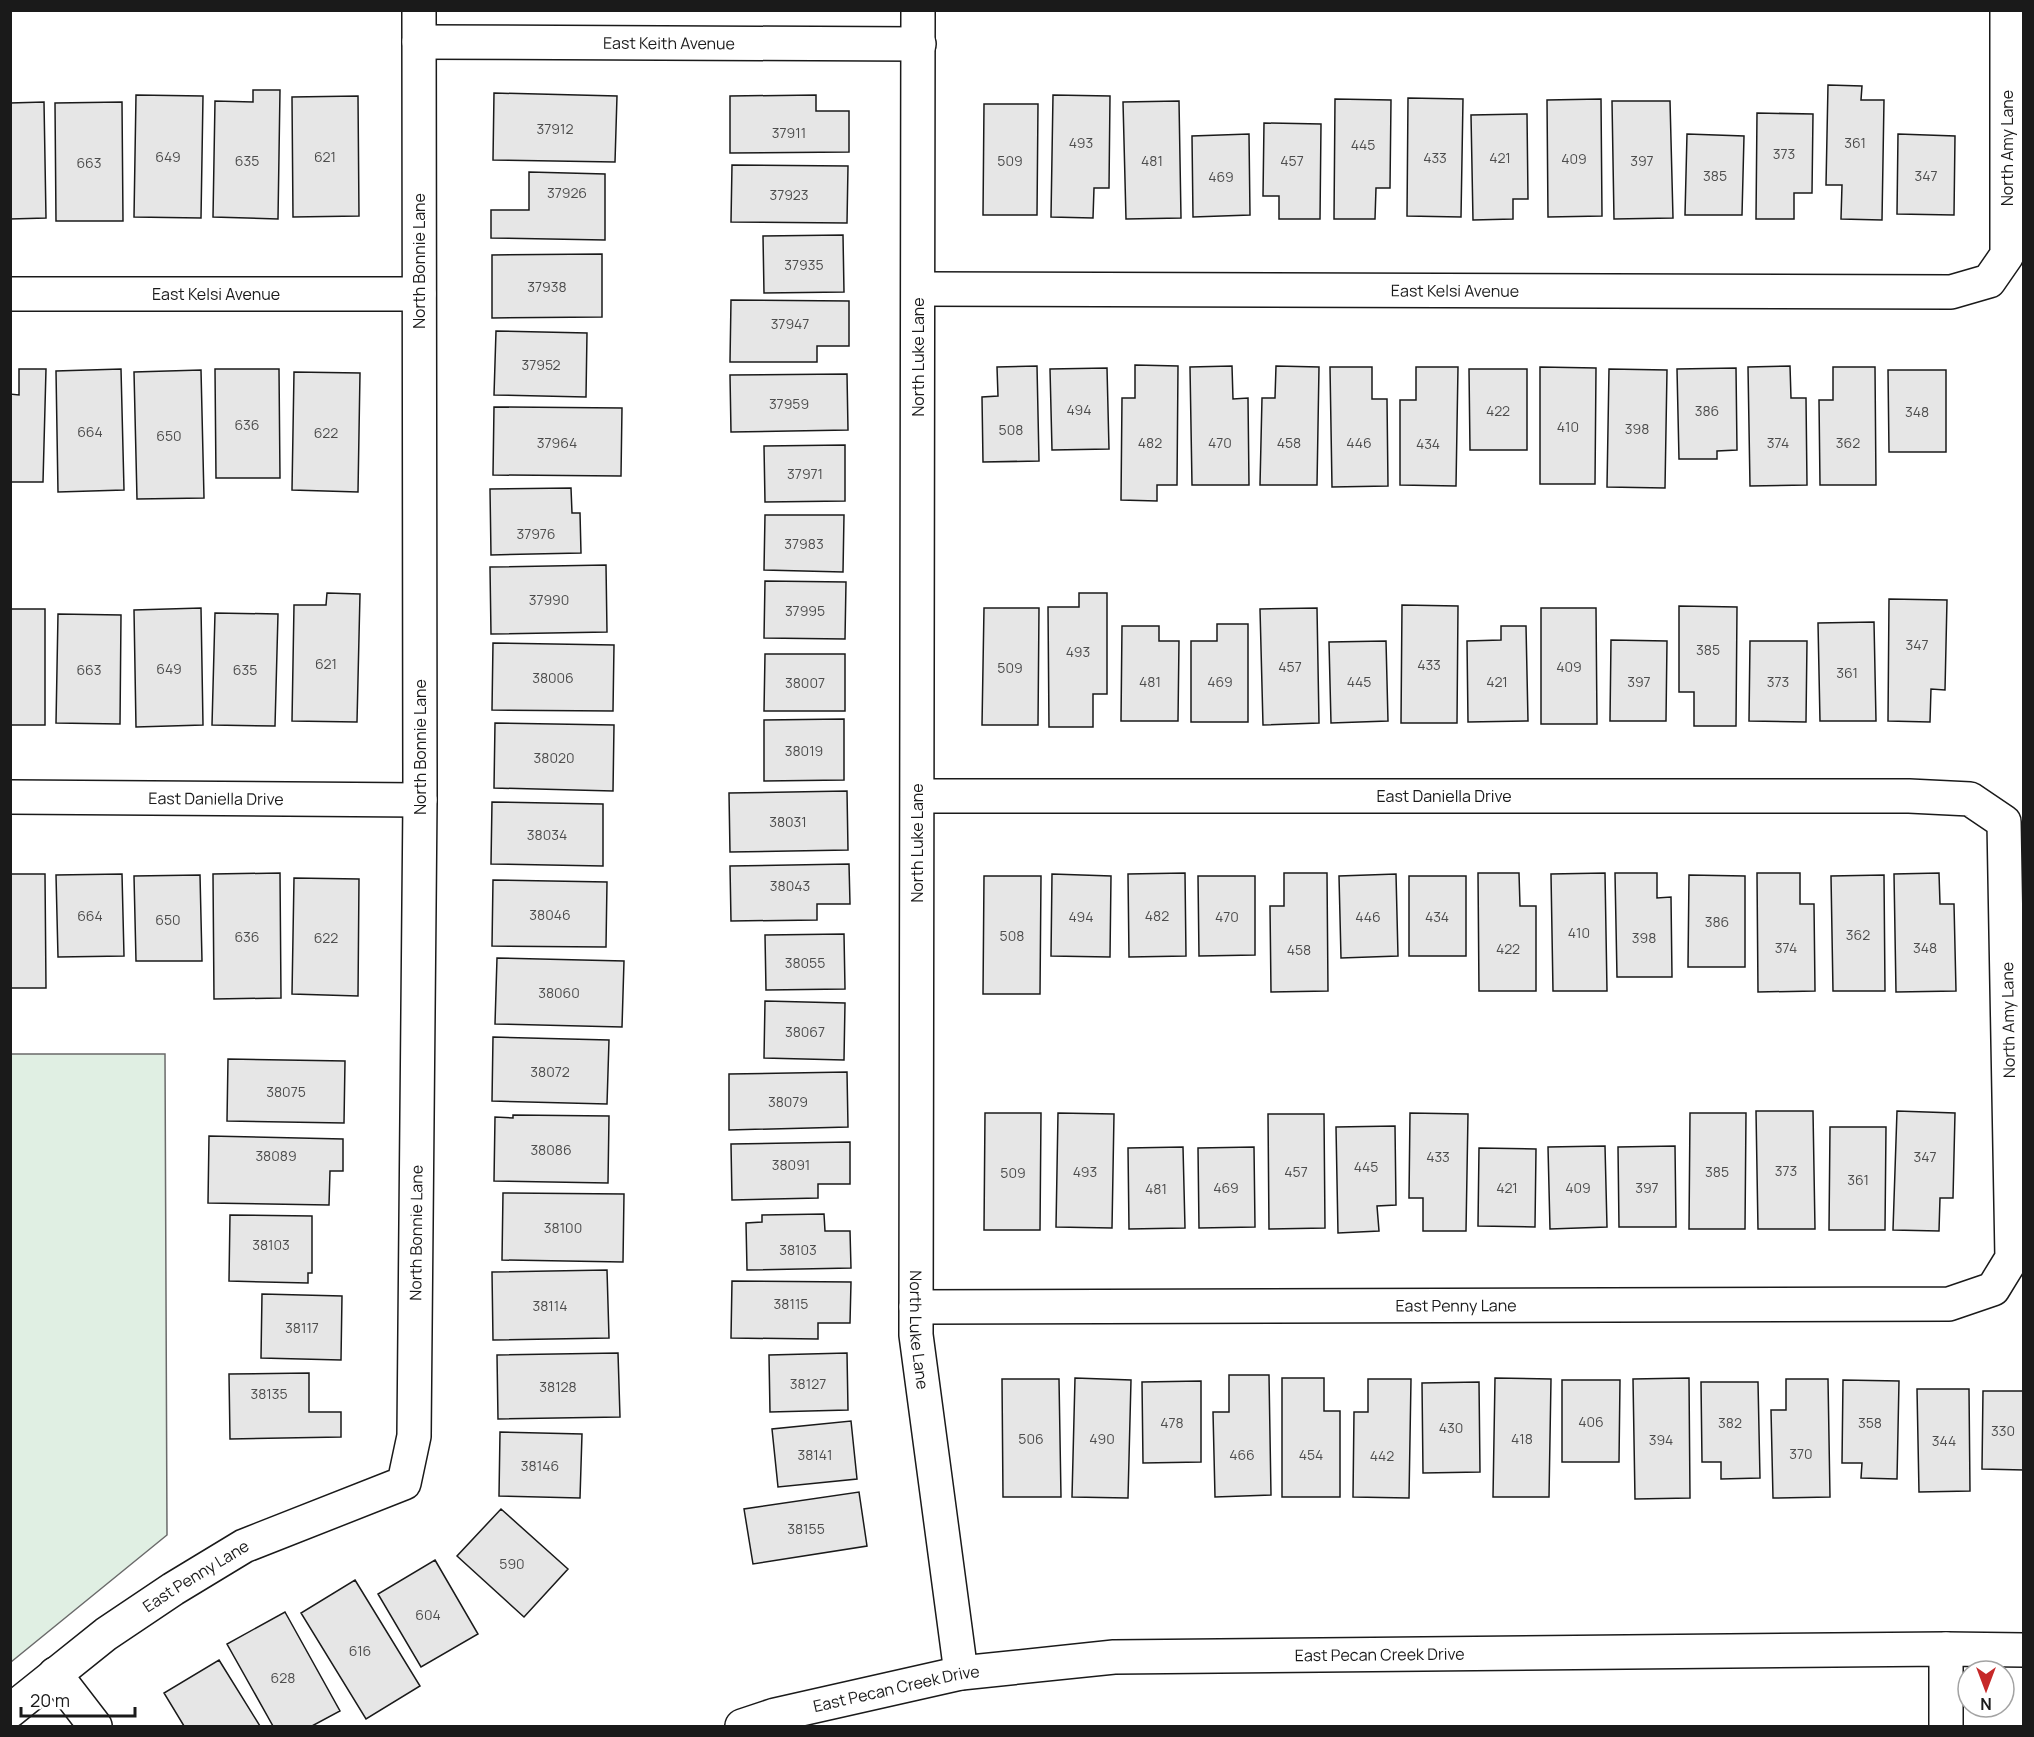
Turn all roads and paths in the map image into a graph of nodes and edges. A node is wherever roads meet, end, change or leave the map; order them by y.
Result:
1 (918, 10) edge
2 (2007, 10) edge
3 (419, 26) edge
4 (919, 44) junction
5 (1989, 281) joint
6 (919, 289) junction
7 (10, 294) edge
8 (419, 294) junction
9 (918, 796) junction
10 (10, 797) edge
11 (1970, 799) joint
12 (420, 800) junction
13 (1993, 1289) joint
14 (916, 1307) junction
15 (404, 1483) joint
16 (1946, 1649) junction
17 (2024, 1650) edge
18 (961, 1673) junction
19 (55, 1674) junction
20 (10, 1711) edge
21 (95, 1726) edge
22 (742, 1726) edge
23 (1946, 1726) edge

1 - 4 street, North Luke Lane
2 - 5 street, North Amy Lane
3 - 4 street, East Keith Avenue
3 - 8 street, North Bonnie Lane
4 - 6 street, North Luke Lane
5 - 6 street, East Kelsi Avenue
6 - 9 street, North Luke Lane
7 - 8 street, East Kelsi Avenue
8 - 12 street, North Bonnie Lane
9 - 11 street, East Daniella Drive
9 - 14 street, North Luke Lane
10 - 12 street, East Daniella Drive
11 - 13 street, North Amy Lane
12 - 15 street, North Bonnie Lane
13 - 14 street, East Penny Lane
14 - 18 street, North Luke Lane
15 - 19 street, East Penny Lane
16 - 17 street, East Pecan Creek Drive
16 - 18 street, East Pecan Creek Drive
16 - 23 street
18 - 22 street, East Pecan Creek Drive
19 - 20 street, East Penny Lane
19 - 21 street

